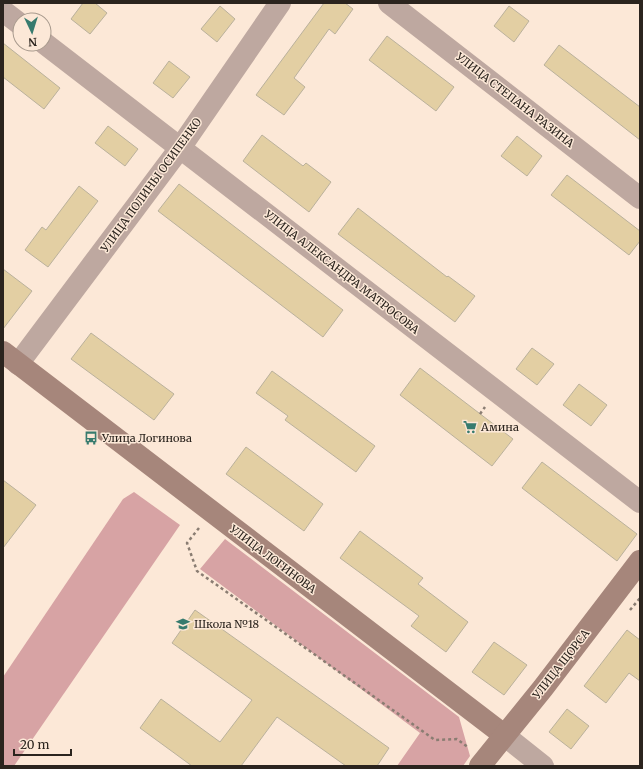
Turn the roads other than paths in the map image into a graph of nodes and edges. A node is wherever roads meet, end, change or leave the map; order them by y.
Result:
1 (280, 3) edge
2 (389, 3) edge
3 (3, 11) edge
4 (12, 18) edge
5 (52, 48) edge
6 (180, 148) junction
7 (640, 198) edge
8 (11, 358) edge
9 (640, 502) edge
10 (640, 560) edge
11 (504, 735) junction
12 (482, 763) edge
13 (543, 766) edge

1 - 6 street, УЛИЦА ПОЛИНЫ ОСИПЕНКО
2 - 7 street, УЛИЦА СТЕПАНА РАЗИНА
3 - 4 street
5 - 6 street, УЛИЦА АЛЕКСАНДРА МАТРОСОВА
6 - 8 street, УЛИЦА ПОЛИНЫ ОСИПЕНКО
6 - 9 street, УЛИЦА АЛЕКСАНДРА МАТРОСОВА
8 - 11 street, УЛИЦА ЛОГИНОВА
10 - 11 street, УЛИЦА ЩОРСА
11 - 12 street, УЛИЦА ЩОРСА
11 - 13 street, УЛИЦА ЛОГИНОВА

